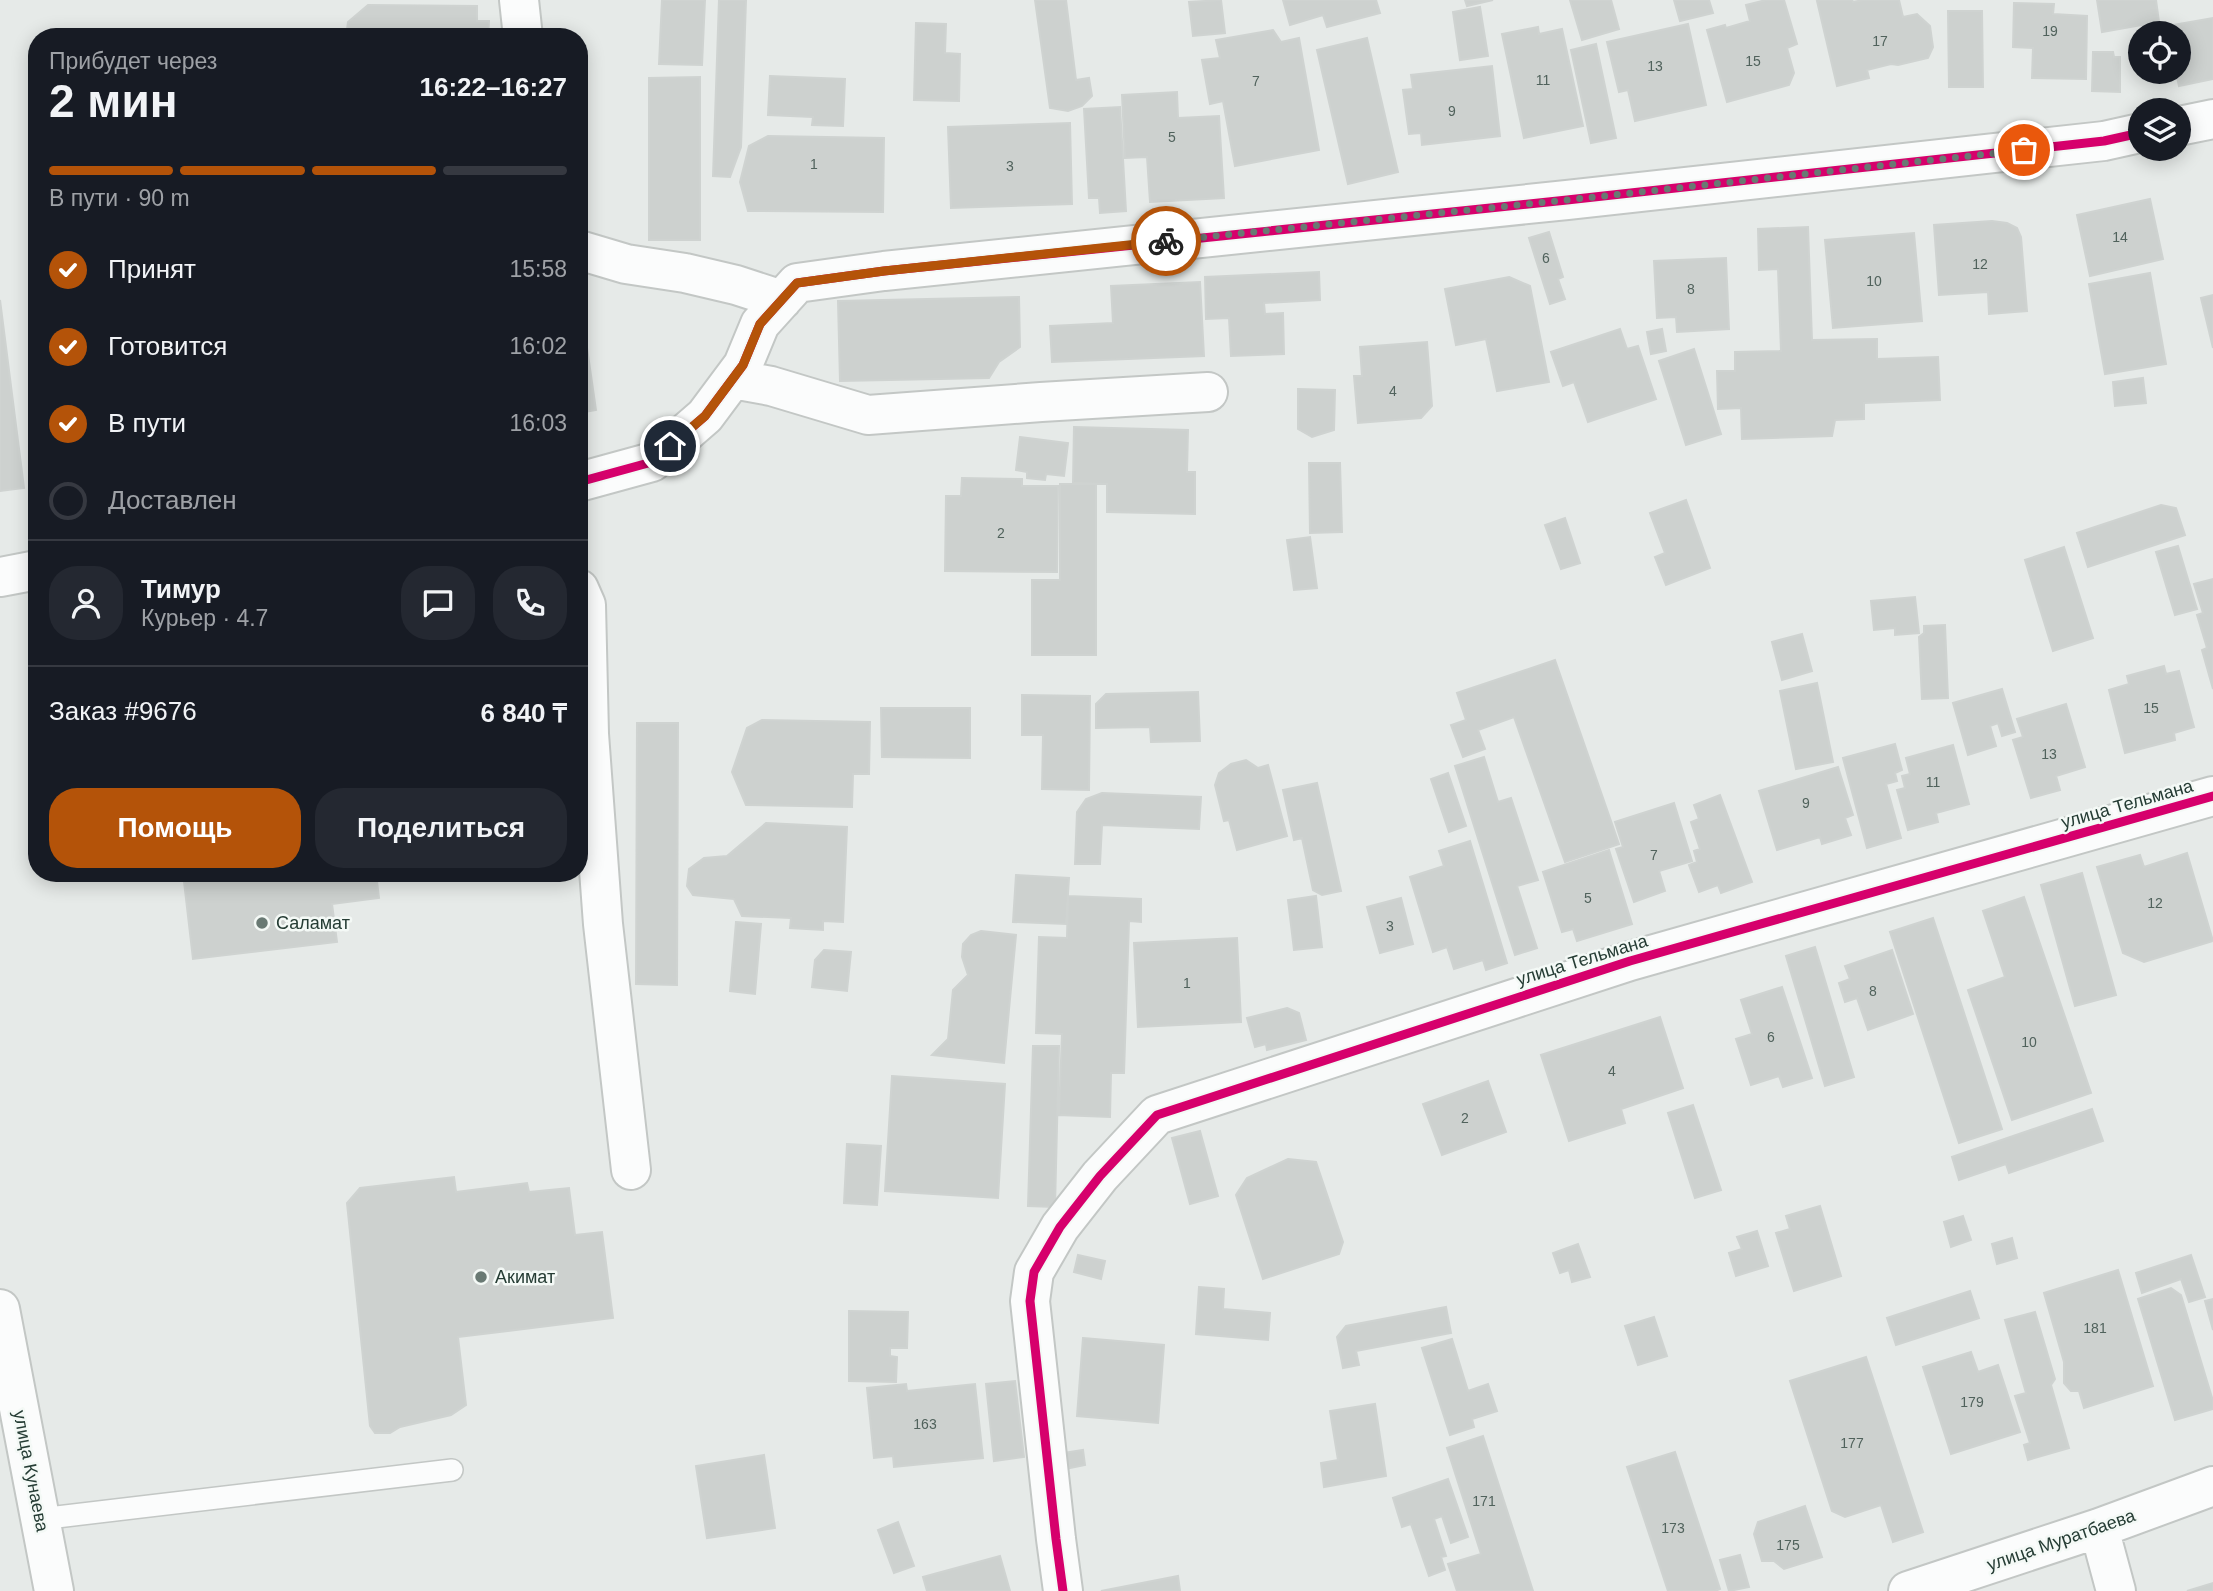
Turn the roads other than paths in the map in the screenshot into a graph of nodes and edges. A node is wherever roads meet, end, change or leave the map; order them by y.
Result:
1 (519, 0) edge
2 (522, 28) edge
3 (2213, 119) edge
4 (2191, 124) edge
5 (2128, 136) edge
6 (588, 253) edge
7 (782, 300) junction
8 (733, 379) junction
9 (1208, 392) dead end
10 (588, 480) edge
11 (28, 572) edge
12 (0, 577) edge
13 (588, 691) edge
14 (2213, 796) edge
15 (631, 1171) dead end
16 (0, 1309) edge
17 (4, 1349) edge
18 (452, 1470) dead end
19 (2213, 1486) edge
20 (40, 1519) junction
21 (2099, 1528) junction
22 (54, 1591) edge
23 (1063, 1591) edge
24 (1908, 1591) edge
25 (2116, 1591) edge

1 - 2 street
3 - 4 street
5 - 7 street
6 - 7 street
7 - 8 street
8 - 9 street
8 - 10 street
11 - 12 street
13 - 15 street
14 - 23 street, улица Тельмана
16 - 17 street, улица Кунаева
17 - 20 street, улица Кунаева
18 - 20 lane
19 - 21 street, улица Муратбаева
20 - 22 street, улица Кунаева
21 - 24 street, улица Муратбаева
21 - 25 street

